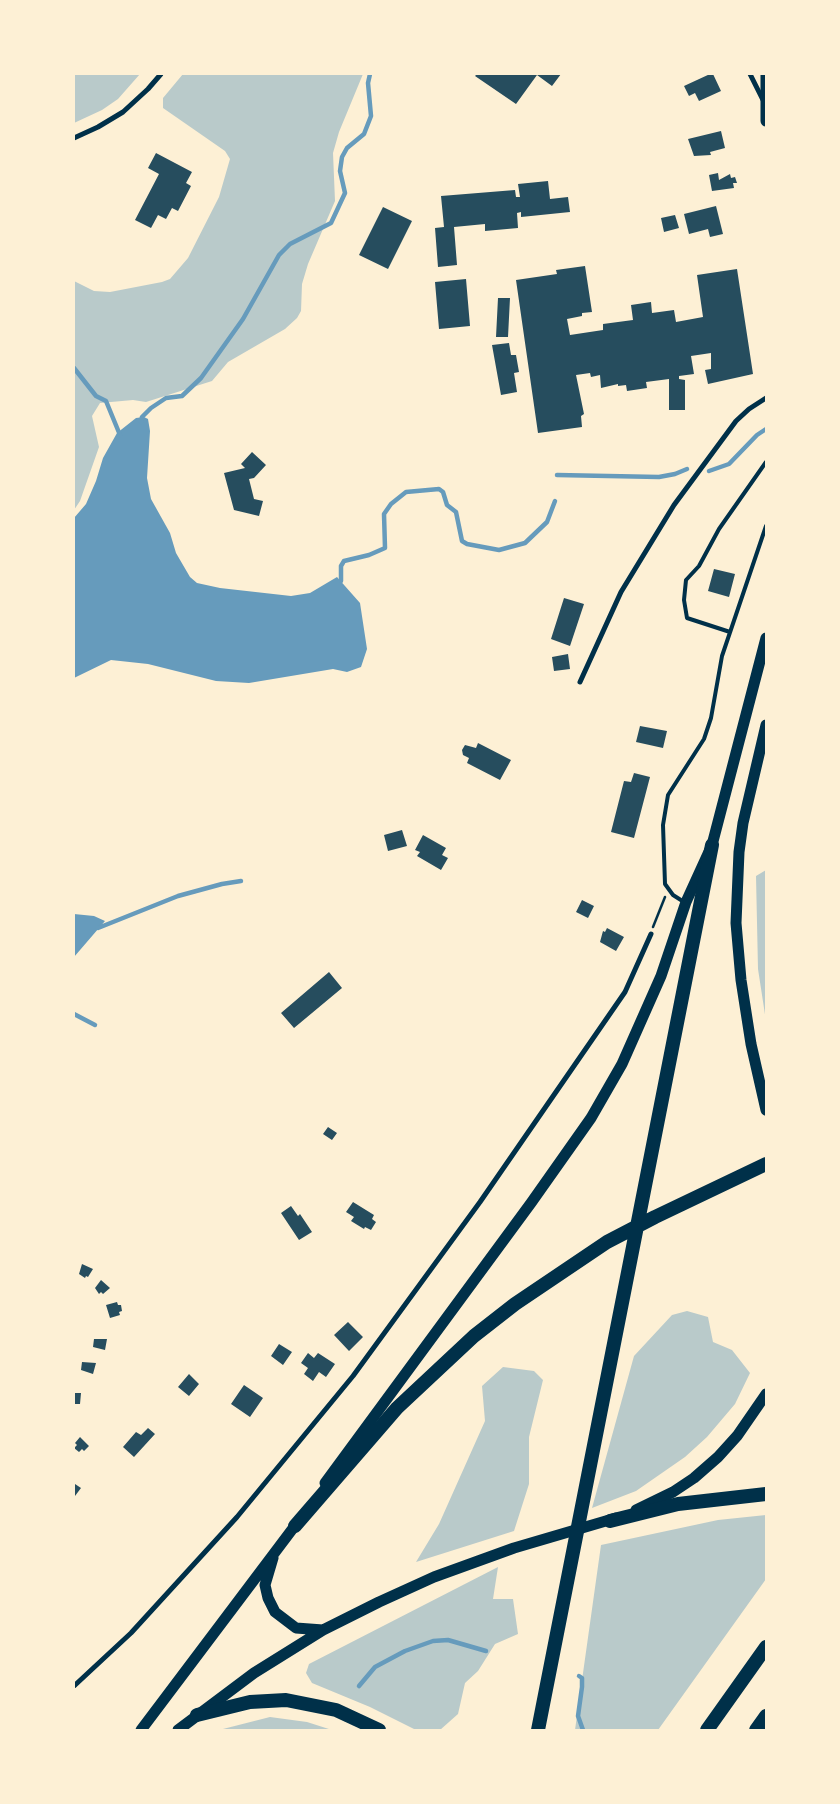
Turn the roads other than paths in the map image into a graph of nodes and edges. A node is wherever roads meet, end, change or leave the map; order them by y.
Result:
1 (161, 74) edge
2 (750, 74) edge
3 (766, 74) edge
4 (765, 104) edge
5 (766, 121) edge
6 (74, 138) edge
7 (766, 398) edge
8 (766, 462) edge
9 (766, 526) edge
10 (730, 632) junction
11 (766, 638) edge
12 (580, 682) dead end
13 (766, 725) edge
14 (712, 845) junction
15 (686, 902) junction
16 (651, 934) road end
17 (766, 1110) edge
18 (766, 1164) edge
19 (766, 1394) edge
20 (766, 1494) edge
21 (610, 1521) junction
22 (295, 1526) junction
23 (276, 1549) junction
24 (323, 1630) junction
25 (766, 1647) edge
26 (74, 1686) edge
27 (197, 1715) junction
28 (766, 1716) edge
29 (141, 1730) edge
30 (178, 1730) edge
31 (379, 1730) edge
32 (538, 1730) edge
33 (707, 1730) edge
34 (756, 1730) edge

1 - 6 street
2 - 4 street
3 - 4 main road
4 - 5 main road
7 - 12 street
8 - 10 lane
9 - 10 lane
10 - 15 lane
11 - 14 main road
13 - 17 main road
14 - 15 main road
14 - 32 highway
15 - 22 main road
16 - 26 street
18 - 22 highway
19 - 21 main road
20 - 21 highway
21 - 24 main road
22 - 23 main road
23 - 24 main road
23 - 29 main road
24 - 27 main road
25 - 33 highway
27 - 30 main road
27 - 31 highway
28 - 34 highway

